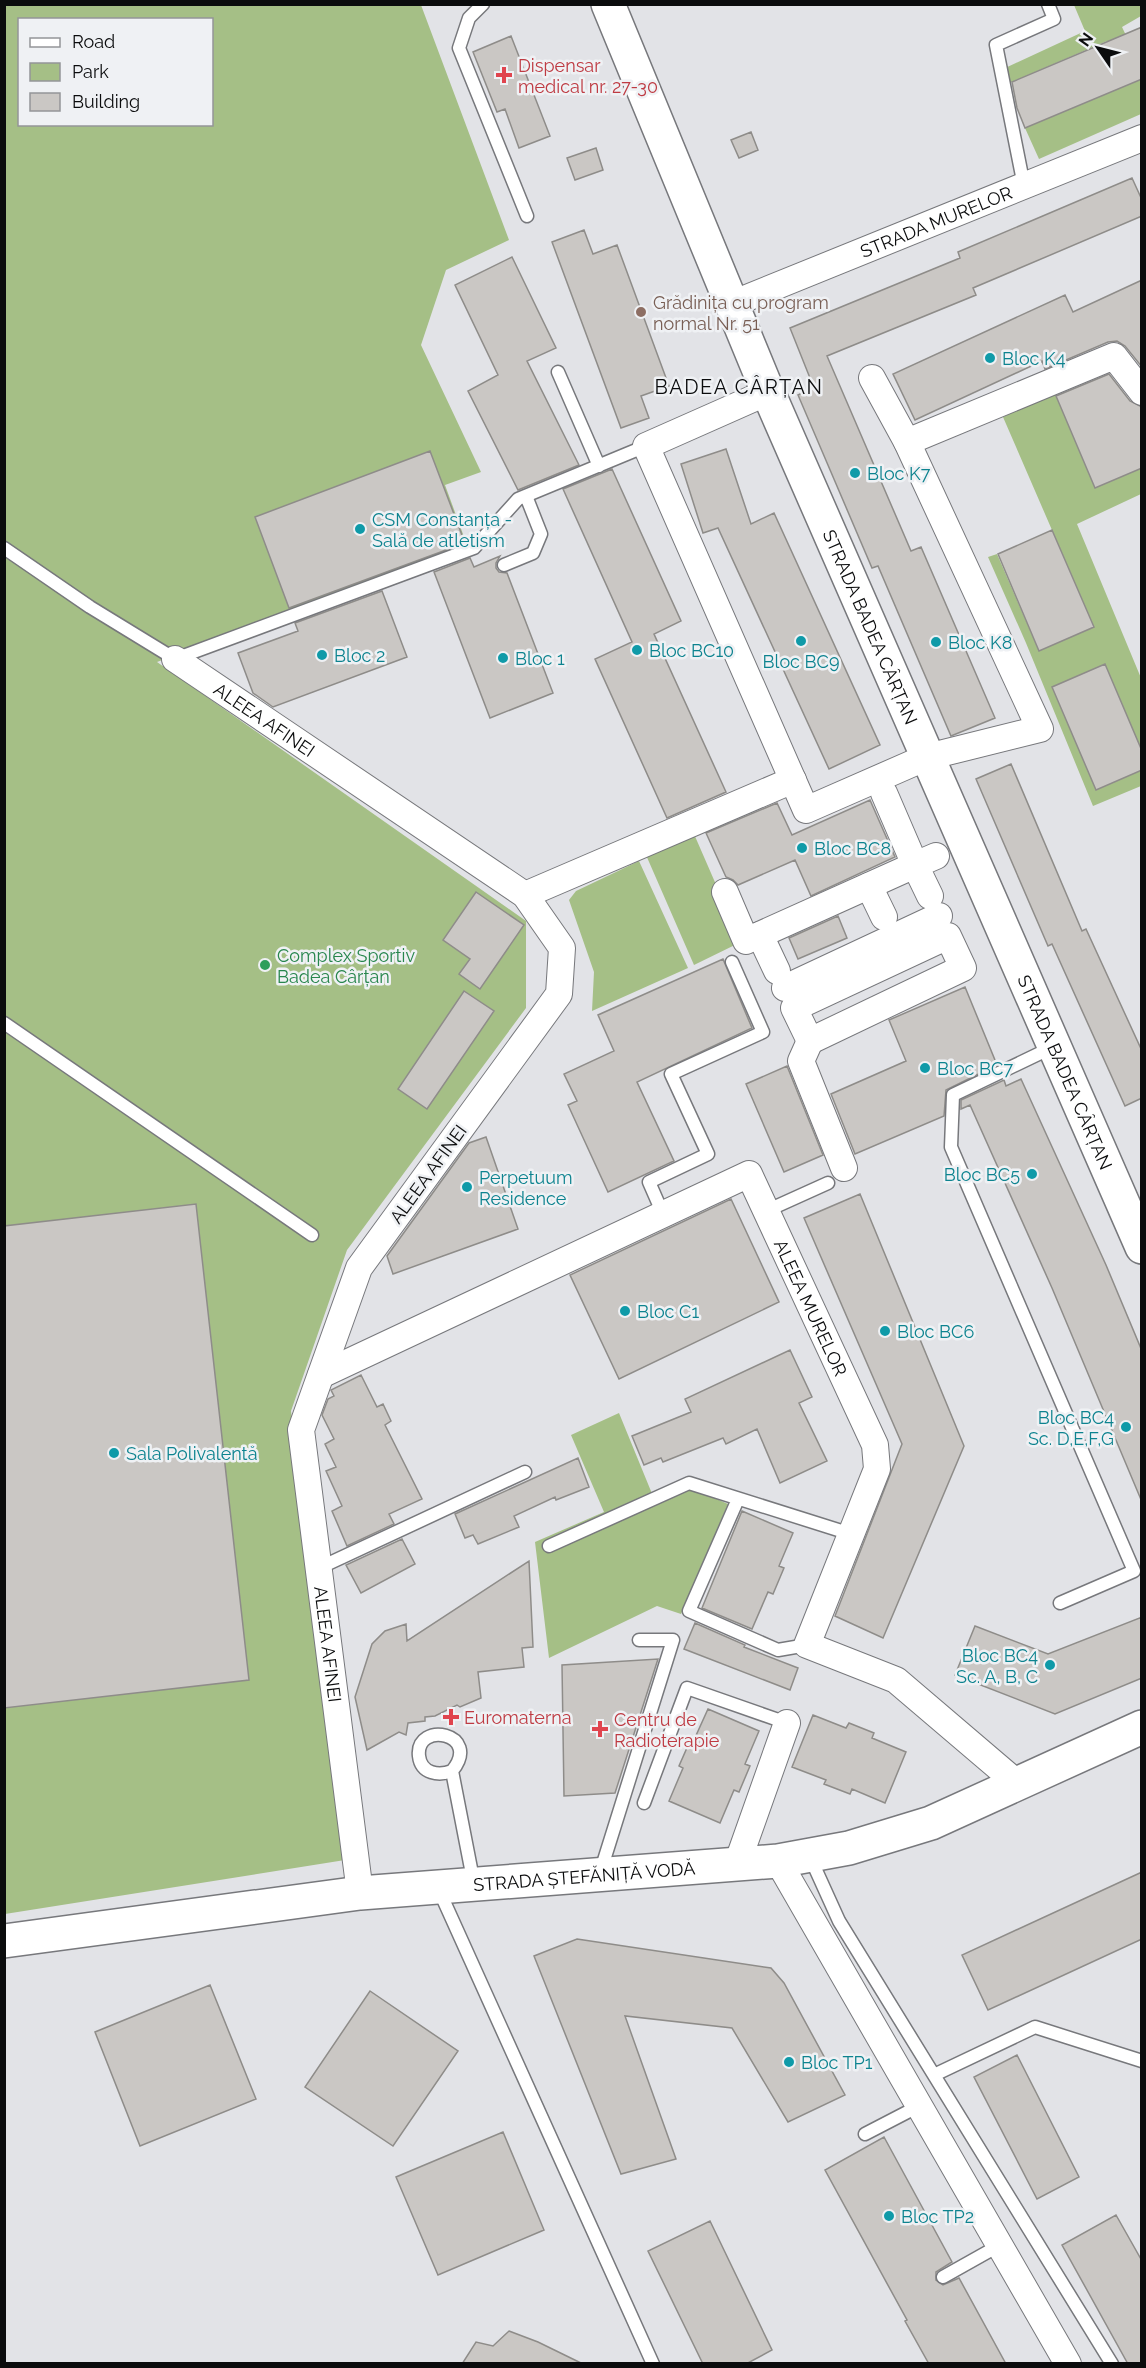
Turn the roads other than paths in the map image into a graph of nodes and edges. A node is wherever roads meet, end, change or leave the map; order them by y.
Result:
1 (483, 4) edge
2 (1048, 4) edge
3 (607, 6) edge
4 (1142, 138) edge
5 (1024, 186) junction
6 (526, 216) dead end
7 (732, 304) junction
8 (558, 372) dead end
9 (872, 378) dead end
10 (768, 392) junction
11 (1142, 392) edge
12 (907, 442) junction
13 (646, 446) junction
14 (599, 466) junction
15 (526, 496) junction
16 (4, 548) edge
17 (504, 565) dead end
18 (176, 659) junction
19 (927, 757) junction
20 (793, 780) junction
21 (884, 793) dead end
22 (925, 860) junction
23 (869, 886) junction
24 (724, 892) dead end
25 (525, 895) junction
26 (884, 917) dead end
27 (760, 935) junction
28 (902, 958) junction
29 (732, 962) dead end
30 (838, 987) junction
31 (916, 990) junction
32 (854, 1020) junction
33 (4, 1023) edge
34 (810, 1041) junction
35 (1054, 1047) junction
36 (836, 1176) joint
37 (766, 1211) junction
38 (663, 1214) junction
39 (312, 1235) dead end
40 (1142, 1247) edge
41 (321, 1375) junction
42 (525, 1472) dead end
43 (738, 1499) junction
44 (851, 1534) junction
45 (549, 1546) dead end
46 (319, 1568) junction
47 (1060, 1603) dead end
48 (639, 1640) dead end
49 (807, 1645) junction
50 (787, 1723) joint
51 (1142, 1727) edge
52 (452, 1771) dead end
53 (1018, 1784) junction
54 (645, 1803) dead end
55 (810, 1856) junction
56 (778, 1861) junction
57 (737, 1864) junction
58 (599, 1875) junction
59 (474, 1884) junction
60 (437, 1887) junction
61 (360, 1893) junction
62 (4, 1941) edge
63 (1142, 2061) edge
64 (934, 2075) junction
65 (919, 2106) junction
66 (865, 2134) dead end
67 (1000, 2245) junction
68 (943, 2277) dead end
69 (653, 2364) edge
70 (1068, 2364) edge
71 (1112, 2364) edge

1 - 6 lane
2 - 5 lane
3 - 7 street, STRADA BADEA CÂRȚAN
4 - 5 street, STRADA MURELOR
5 - 7 street, STRADA MURELOR
7 - 10 street, STRADA BADEA CÂRȚAN
8 - 14 lane
9 - 12 street
10 - 13 street
10 - 19 street, STRADA BADEA CÂRȚAN
11 - 12 street
12 - 19 street
13 - 14 lane
13 - 20 street
14 - 15 lane
15 - 17 lane
15 - 18 lane
16 - 18 lane
18 - 25 street, ALEEA AFINEI
19 - 20 street
19 - 35 street, STRADA BADEA CÂRȚAN
20 - 25 street
21 - 22 street
22 - 23 street
22 - 27 street
23 - 26 street
23 - 27 street
24 - 27 street
25 - 41 street, ALEEA AFINEI
28 - 30 street
28 - 31 street
28 - 31 street
29 - 38 lane
30 - 32 street
30 - 34 street
31 - 32 street
32 - 34 street
33 - 39 lane
34 - 36 street
35 - 40 street, STRADA BADEA CÂRȚAN
35 - 47 lane
36 - 37 lane
37 - 38 street, ALEEA MURELOR
37 - 44 street, ALEEA MURELOR
38 - 41 street, ALEEA MURELOR
41 - 46 street, ALEEA AFINEI
42 - 46 lane
43 - 44 lane
43 - 45 lane
43 - 49 lane
44 - 49 street, ALEEA MURELOR
46 - 61 street, ALEEA AFINEI
48 - 58 lane
49 - 53 street
50 - 54 lane
50 - 57 street
51 - 53 street, STRADA ȘTEFĂNIȚĂ VODĂ
52 - 59 lane
53 - 55 street, STRADA ȘTEFĂNIȚĂ VODĂ
55 - 56 street, STRADA ȘTEFĂNIȚĂ VODĂ
55 - 64 lane
56 - 57 street, STRADA ȘTEFĂNIȚĂ VODĂ
56 - 65 street
57 - 58 street, STRADA ȘTEFĂNIȚĂ VODĂ
58 - 59 street, STRADA ȘTEFĂNIȚĂ VODĂ
59 - 60 street, STRADA ȘTEFĂNIȚĂ VODĂ
60 - 61 street, STRADA ȘTEFĂNIȚĂ VODĂ
60 - 69 lane
61 - 62 street, STRADA ȘTEFĂNIȚĂ VODĂ
63 - 64 lane
64 - 71 lane
65 - 66 lane
65 - 67 street
67 - 68 lane
67 - 70 street

